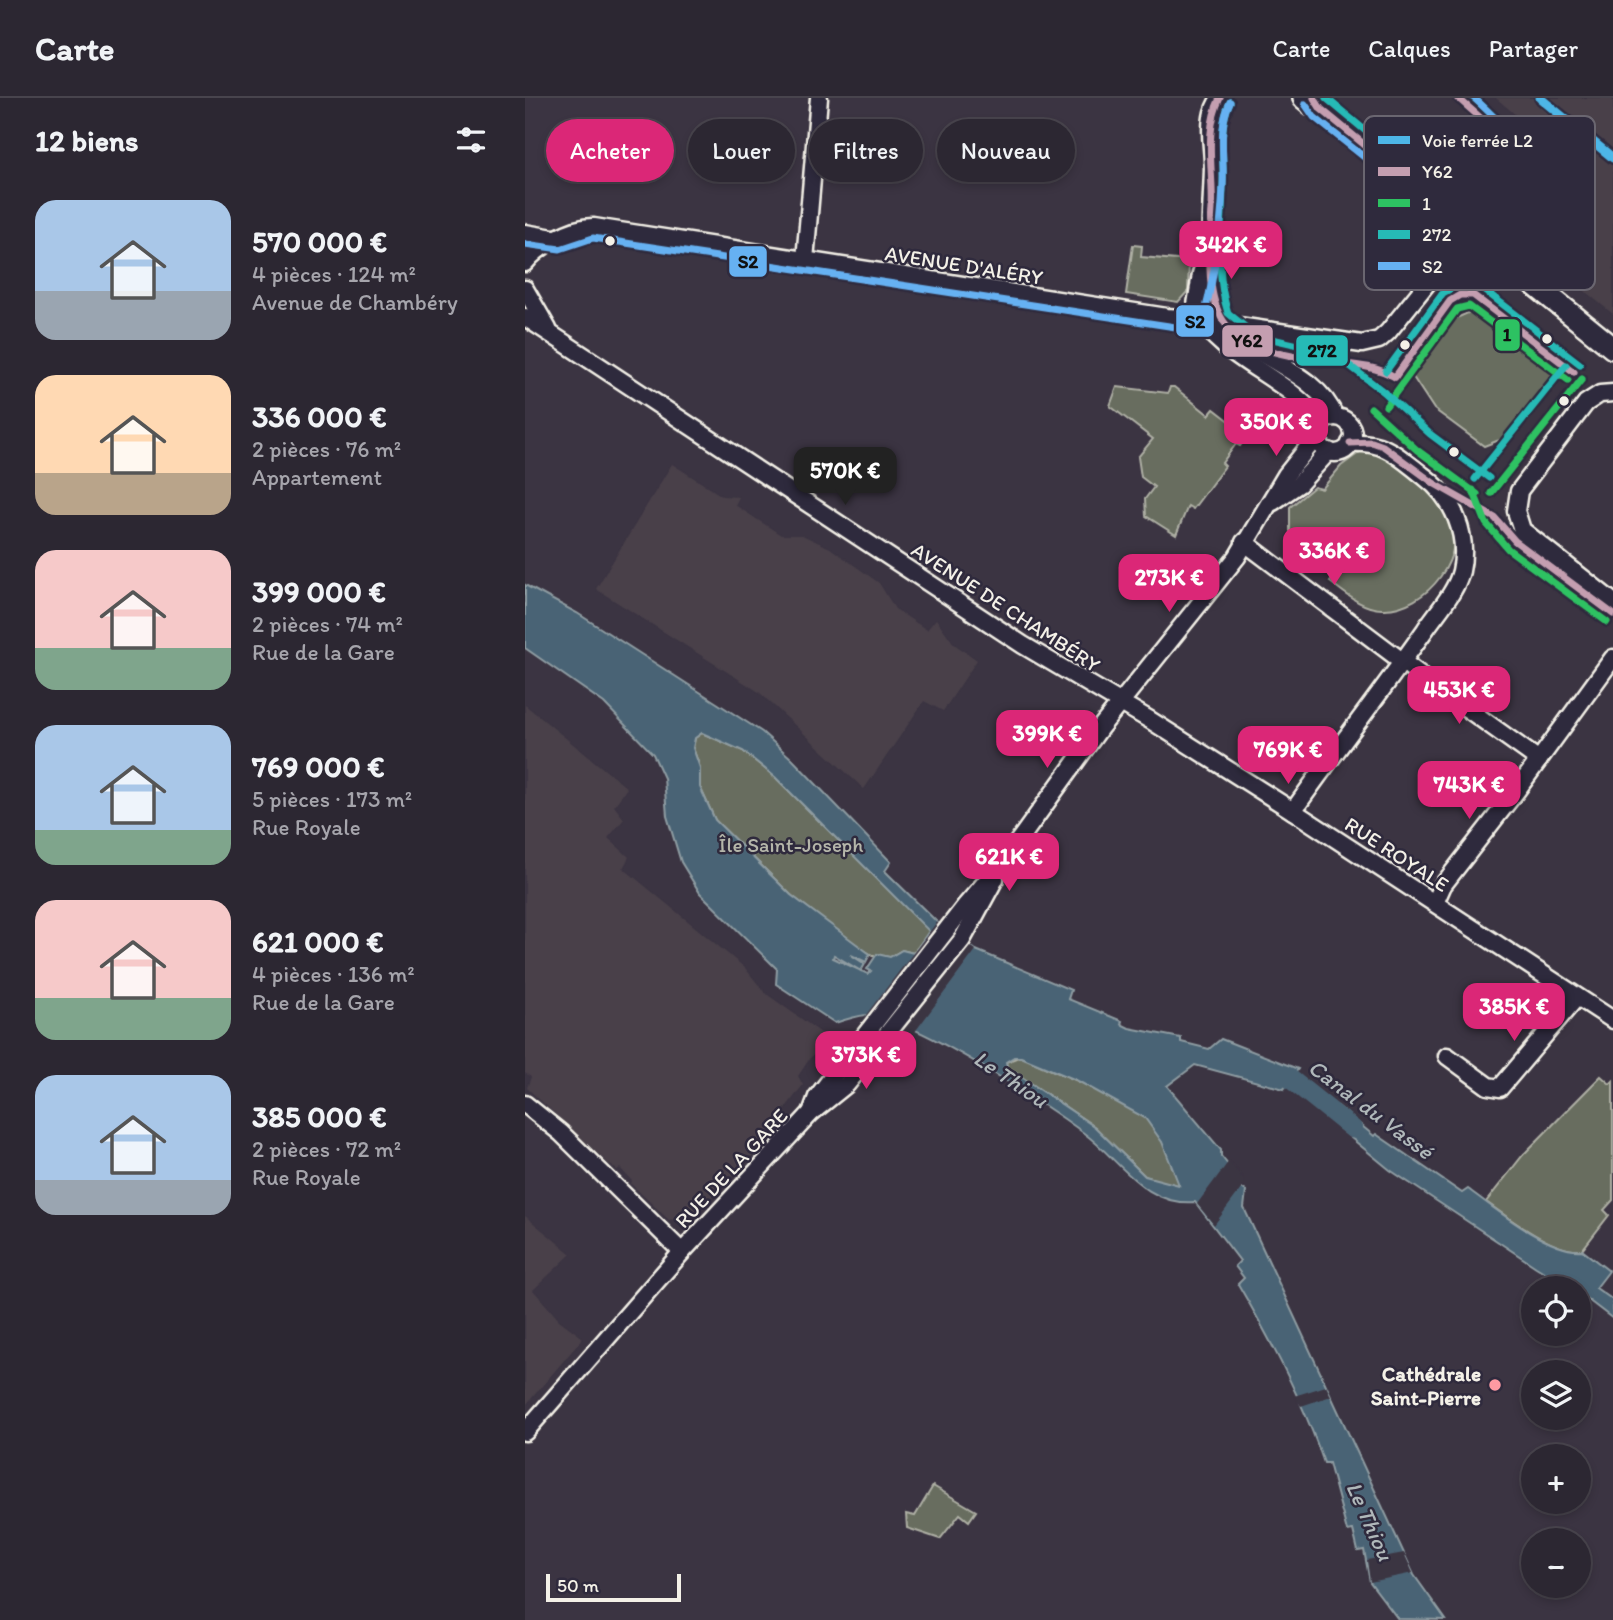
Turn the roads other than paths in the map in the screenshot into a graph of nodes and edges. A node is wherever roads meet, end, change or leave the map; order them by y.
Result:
1 (819, 98) edge
2 (1220, 98) edge
3 (1313, 102) edge
4 (1364, 144) edge
5 (525, 233) edge
6 (559, 239) junction
7 (1208, 252) junction
8 (805, 260) junction
9 (525, 262) edge
10 (525, 289) edge
11 (1420, 290) edge
12 (1542, 290) edge
13 (1195, 311) junction
14 (525, 317) edge
15 (1223, 324) junction
16 (554, 337) junction
17 (1613, 348) edge
18 (1613, 393) edge
19 (1324, 426) junction
20 (1350, 443) junction
21 (1329, 451) junction
22 (1271, 503) junction
23 (1244, 542) junction
24 (1613, 602) edge
25 (1613, 658) edge
26 (1403, 661) junction
27 (1121, 702) junction
28 (1539, 760) junction
29 (1293, 811) junction
30 (1435, 903) junction
31 (972, 909) junction
32 (1577, 997) junction
33 (1613, 1020) edge
34 (880, 1031) junction
35 (1447, 1056) dead end
36 (525, 1104) edge
37 (682, 1252) junction
38 (525, 1432) edge

1 - 8 street
2 - 7 street
3 - 4 street
5 - 6 street, AVENUE D'ALÉRY
6 - 8 street, AVENUE D'ALÉRY
6 - 9 street, AVENUE D'ALÉRY
7 - 13 street
7 - 15 street
8 - 13 street, AVENUE D'ALÉRY
10 - 16 street, AVENUE DE CHAMBÉRY
11 - 15 street
12 - 17 street
13 - 19 street
14 - 16 street, AVENUE DE CHAMBÉRY
15 - 19 street
16 - 27 street, AVENUE DE CHAMBÉRY
18 - 24 street
19 - 20 street
19 - 21 street
19 - 22 street, RUE DE LA GARE
20 - 21 street
20 - 26 street
21 - 22 street, RUE DE LA GARE
22 - 23 street, RUE DE LA GARE
23 - 26 street
23 - 27 street, RUE DE LA GARE
25 - 28 street
26 - 28 street
26 - 29 street
27 - 29 street, RUE ROYALE
27 - 31 street, RUE DE LA GARE
28 - 30 street
29 - 30 street, RUE ROYALE
30 - 32 street, RUE ROYALE
31 - 34 street, RUE DE LA GARE
31 - 34 street, RUE DE LA GARE
32 - 33 street, RUE ROYALE
32 - 35 street
34 - 37 street, RUE DE LA GARE
36 - 37 street
37 - 38 street, RUE DE LA GARE

